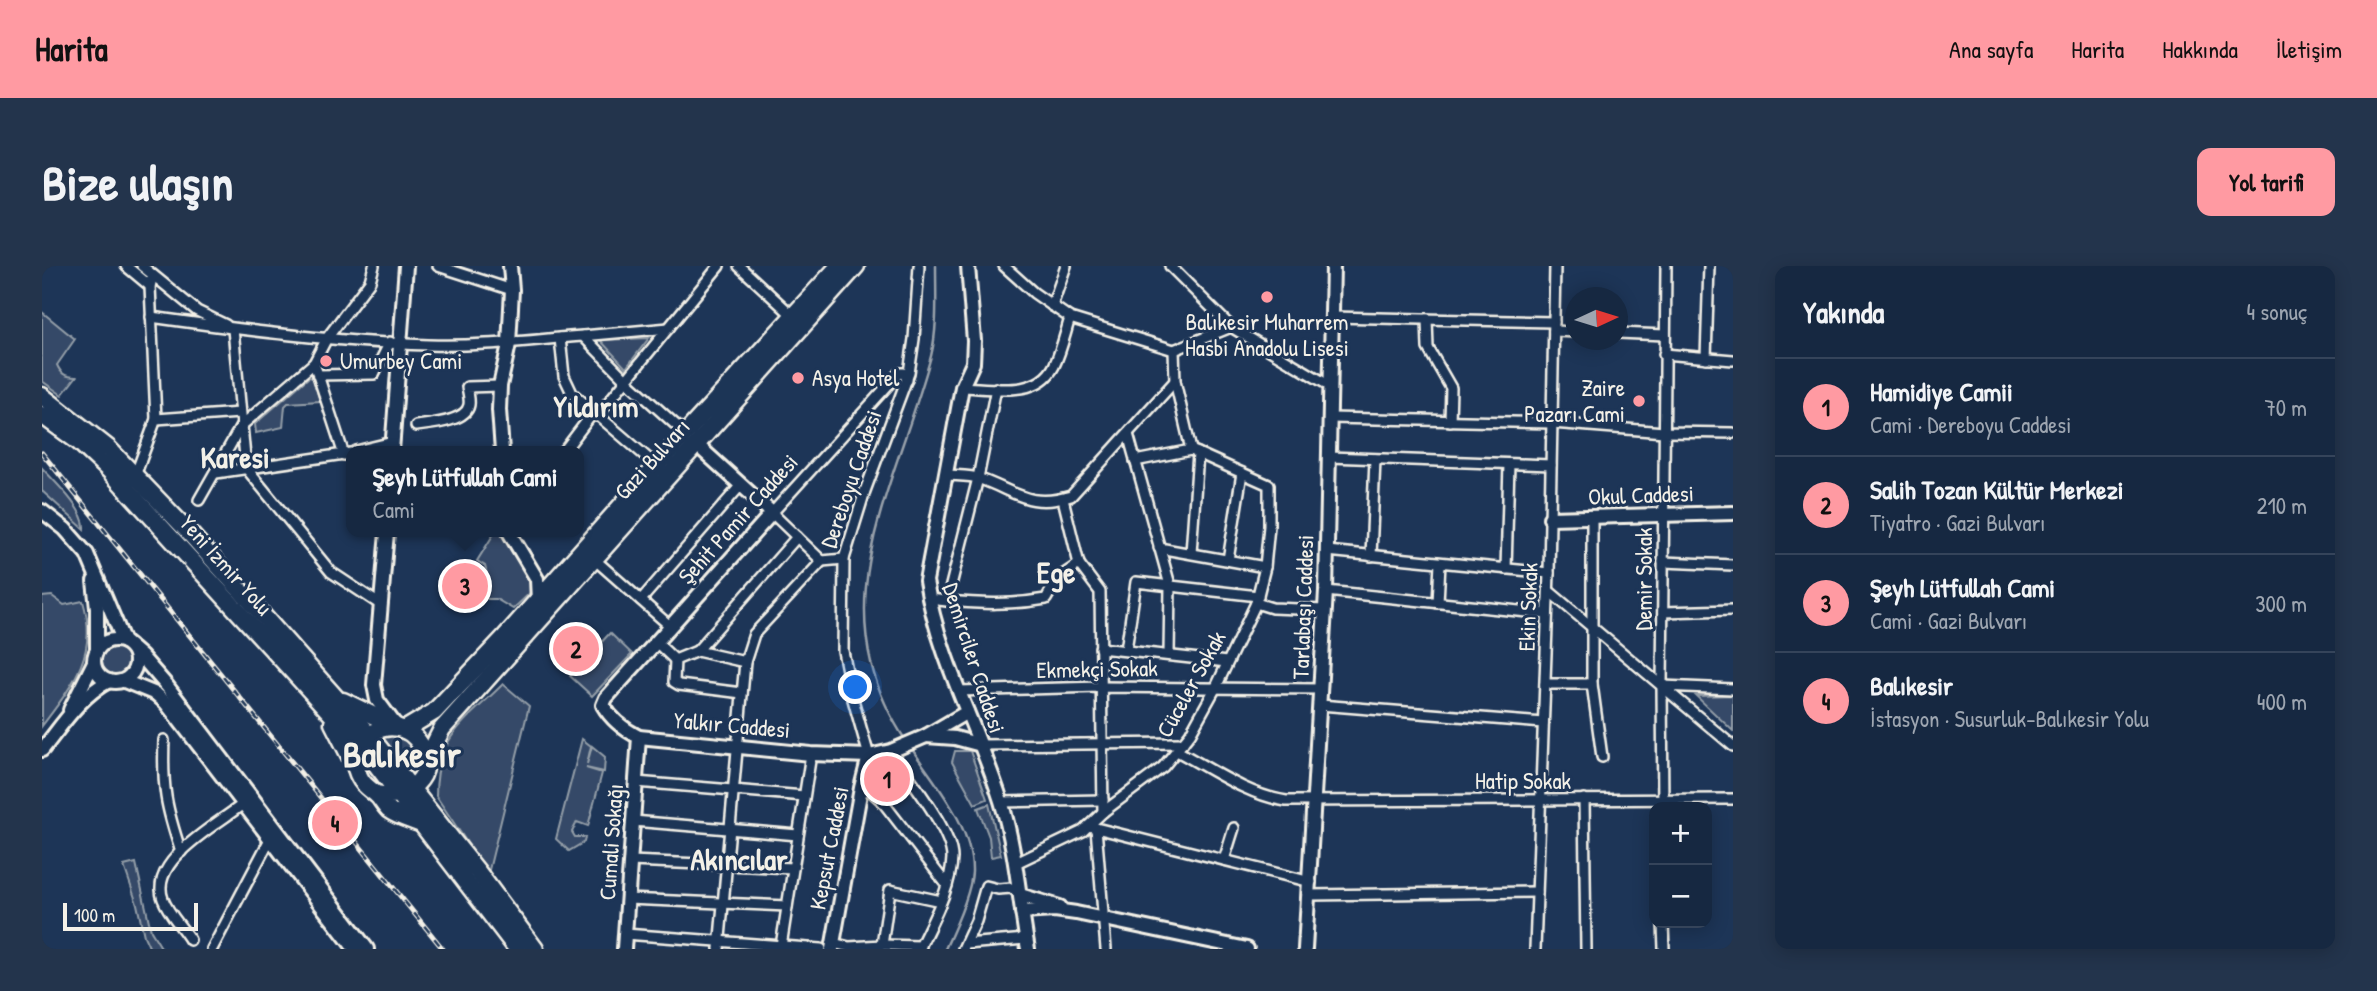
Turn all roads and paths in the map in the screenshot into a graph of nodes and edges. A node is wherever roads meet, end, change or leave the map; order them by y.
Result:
1 (125, 266) edge
2 (142, 266) edge
3 (374, 266) edge
4 (406, 266) edge
5 (438, 266) edge
6 (510, 266) edge
7 (719, 266) edge
8 (839, 266) edge
9 (856, 266) edge
10 (919, 266) edge
11 (968, 266) edge
12 (1004, 266) edge
13 (1066, 266) edge
14 (1170, 266) edge
15 (1333, 266) edge
16 (1555, 266) edge
17 (1666, 266) edge
18 (1709, 266) edge
19 (742, 267) edge
20 (153, 276) junction
21 (150, 286) junction
22 (512, 290) junction
23 (1052, 306) junction
24 (793, 316) junction
25 (151, 317) junction
26 (1332, 317) junction
27 (1070, 318) junction
28 (1427, 319) junction
29 (1554, 326) junction
30 (1231, 327) junction
31 (669, 328) junction
32 (233, 329) junction
33 (1565, 329) edge
34 (1628, 333) edge
35 (1665, 335) junction
36 (583, 337) junction
37 (327, 338) junction
38 (560, 338) junction
39 (394, 342) junction
40 (509, 344) junction
41 (1174, 350) junction
42 (1664, 354) junction
43 (1706, 358) junction
44 (1733, 360) edge
45 (314, 363) junction
46 (317, 375) junction
47 (907, 380) junction
48 (627, 381) junction
49 (1175, 381) junction
50 (500, 386) junction
51 (1330, 386) junction
52 (962, 387) junction
53 (996, 388) junction
54 (42, 396) edge
55 (240, 413) junction
56 (595, 414) junction
57 (42, 415) edge
58 (1330, 418) junction
59 (156, 419) junction
60 (1450, 421) junction
61 (1552, 423) junction
62 (241, 426) junction
63 (416, 426) dead end
64 (1664, 432) junction
65 (1733, 433) edge
66 (1128, 434) junction
67 (691, 439) junction
68 (347, 446) edge
69 (393, 446) edge
70 (502, 446) edge
71 (568, 446) edge
72 (1194, 452) junction
73 (346, 454) edge
74 (1329, 457) junction
75 (1375, 459) junction
76 (1135, 461) junction
77 (1509, 464) junction
78 (1551, 465) junction
79 (657, 466) junction
80 (246, 468) junction
81 (216, 473) junction
82 (1242, 473) junction
83 (947, 475) junction
84 (135, 476) junction
85 (978, 478) junction
86 (741, 485) junction
87 (199, 499) dead end
88 (1063, 499) junction
89 (42, 511) edge
90 (772, 513) junction
91 (1733, 513) edge
92 (1663, 516) junction
93 (1592, 517) junction
94 (1550, 518) junction
95 (387, 537) edge
96 (512, 537) edge
97 (797, 537) junction
98 (1159, 548) junction
99 (1327, 551) junction
100 (1191, 553) junction
101 (87, 554) junction
102 (1371, 556) junction
103 (593, 558) junction
104 (844, 559) junction
105 (1228, 560) junction
106 (822, 561) junction
107 (1663, 562) junction
108 (1440, 563) junction
109 (1079, 564) junction
110 (1733, 565) edge
111 (1265, 567) junction
112 (1506, 569) junction
113 (1549, 573) junction
114 (1170, 585) junction
115 (1326, 591) junction
116 (1549, 591) junction
117 (929, 599) junction
118 (1257, 599) junction
119 (641, 600) junction
120 (538, 601) junction
121 (947, 601) junction
122 (1438, 603) junction
123 (381, 605) junction
124 (1325, 610) junction
125 (1733, 610) edge
126 (1663, 612) junction
127 (1548, 614) junction
128 (670, 625) junction
129 (1592, 625) junction
130 (656, 642) junction
131 (129, 646) junction
132 (1100, 648) junction
133 (1126, 650) junction
134 (697, 651) junction
135 (1170, 655) junction
136 (96, 656) junction
137 (676, 660) junction
138 (745, 662) junction
139 (1227, 662) junction
140 (109, 681) junction
141 (124, 681) junction
142 (1545, 684) junction
143 (1592, 684) junction
144 (1662, 686) junction
145 (1101, 687) junction
146 (1216, 687) junction
147 (1321, 689) junction
148 (1733, 689) edge
149 (959, 691) junction
150 (742, 693) junction
151 (337, 699) junction
152 (321, 703) junction
153 (603, 705) joint
154 (1320, 705) junction
155 (967, 712) junction
156 (64, 723) junction
157 (1543, 723) junction
158 (401, 728) junction
159 (926, 736) junction
160 (639, 737) junction
161 (164, 740) dead end
162 (366, 745) junction
163 (981, 745) junction
164 (1102, 745) junction
165 (737, 746) junction
166 (1733, 746) edge
167 (1180, 747) junction
168 (42, 750) edge
169 (891, 751) junction
170 (811, 754) junction
171 (428, 756) junction
172 (869, 756) junction
173 (1602, 757) dead end
174 (356, 768) junction
175 (636, 782) junction
176 (861, 789) junction
177 (734, 790) junction
178 (405, 793) junction
179 (377, 794) junction
180 (804, 796) junction
181 (1584, 799) junction
182 (1733, 799) edge
183 (1103, 800) junction
184 (1541, 800) junction
185 (1001, 802) junction
186 (1314, 802) junction
187 (1649, 802) edge
188 (1663, 802) edge
189 (1680, 802) edge
190 (243, 804) junction
191 (1103, 812) junction
192 (633, 821) junction
193 (425, 826) junction
194 (1092, 827) junction
195 (1234, 828) dead end
196 (730, 830) junction
197 (798, 835) junction
198 (270, 839) junction
199 (181, 852) junction
200 (630, 860) junction
201 (1224, 860) junction
202 (1016, 863) junction
203 (726, 864) junction
204 (793, 868) junction
205 (477, 871) junction
206 (947, 885) junction
207 (1310, 889) junction
208 (1537, 892) junction
209 (1020, 895) junction
210 (627, 899) junction
211 (941, 901) junction
212 (723, 904) junction
213 (787, 906) junction
214 (1022, 912) junction
215 (1076, 913) junction
216 (1102, 918) junction
217 (1663, 928) edge
218 (625, 934) junction
219 (190, 940) dead end
220 (1027, 944) edge
221 (720, 945) edge
222 (781, 946) junction
223 (882, 946) junction
224 (1220, 946) edge
225 (828, 947) edge
226 (920, 947) edge
227 (964, 947) edge
228 (212, 949) edge
229 (355, 949) edge
230 (367, 949) edge
231 (517, 949) edge
232 (535, 949) edge
233 (624, 949) edge
234 (1105, 949) edge
235 (1247, 949) edge
236 (1305, 949) edge
237 (1535, 949) edge
238 (1586, 949) edge
239 (1664, 949) edge

1 - 21 street
2 - 20 street
3 - 37 street
4 - 39 main road
5 - 22 street
6 - 22 main road
7 - 31 street
8 - 24 highway, Gazi Bulvarı
9 - 67 highway, Gazi Bulvarı
10 - 47 street, Dereboyu Caddesi
11 - 52 main road, Demirciler Caddesi
12 - 23 street
13 - 23 street
14 - 30 street
15 - 26 main road, Tarlabaşı Caddesi
16 - 29 street, Ekin Sokak
17 - 35 street, Demir Sokak
18 - 43 street
19 - 24 street
20 - 21 street
20 - 32 street
21 - 25 street
22 - 40 main road
23 - 27 street
24 - 67 highway, Gazi Bulvarı
25 - 32 street
25 - 59 street
26 - 28 street
26 - 51 main road, Tarlabaşı Caddesi
27 - 41 street
27 - 53 street
28 - 29 street
28 - 60 street
29 - 33 street
29 - 61 street, Ekin Sokak
30 - 41 street
30 - 51 street
31 - 36 street
31 - 48 street
32 - 37 street
32 - 55 street
34 - 35 street
35 - 42 street, Demir Sokak
36 - 38 street
36 - 48 street
37 - 39 street
37 - 45 street
38 - 40 street
38 - 56 street
39 - 40 street
39 - 46 street
39 - 69 main road
40 - 50 main road
41 - 49 street
42 - 43 street
42 - 64 street, Demir Sokak
43 - 44 street
45 - 46 street
45 - 62 street
46 - 68 street
47 - 90 street, Şehit Pamir Caddesi
47 - 104 street, Dereboyu Caddesi
48 - 56 street
48 - 67 street
49 - 66 street
49 - 72 street
50 - 63 street
50 - 70 main road
51 - 58 main road, Tarlabaşı Caddesi
52 - 53 street
52 - 83 main road, Demirciler Caddesi
53 - 85 street
54 - 84 highway, Yeni İzmir Yolu
55 - 59 street
55 - 62 street
56 - 71 street
56 - 79 street
57 - 152 highway, Yeni İzmir Yolu
58 - 60 street
58 - 74 main road, Tarlabaşı Caddesi
59 - 84 street
60 - 61 street
61 - 64 street
61 - 78 street, Ekin Sokak
62 - 80 street
62 - 81 street
64 - 65 street
64 - 92 street, Demir Sokak
66 - 76 street
66 - 88 street
67 - 79 highway, Gazi Bulvarı
67 - 86 main road
67 - 103 highway, Gazi Bulvarı
72 - 76 street
72 - 82 street
72 - 100 street
73 - 80 street
74 - 75 street
74 - 99 main road, Tarlabaşı Caddesi
75 - 77 street
75 - 102 street
76 - 98 street
77 - 78 street
77 - 112 street
78 - 94 street, Ekin Sokak
79 - 120 highway, Gazi Bulvarı
80 - 81 street
80 - 123 street
81 - 87 street
82 - 105 street
82 - 111 street, Cüceler Sokak
83 - 85 street
83 - 117 main road, Demirciler Caddesi
84 - 151 highway, Yeni İzmir Yolu
85 - 88 street
85 - 121 street
86 - 90 main road
86 - 119 street
88 - 109 street
89 - 101 main road
90 - 97 street
90 - 128 main road, Şehit Pamir Caddesi
91 - 92 main road, Okul Caddesi
92 - 93 main road, Okul Caddesi
92 - 107 street, Demir Sokak
93 - 94 main road, Okul Caddesi
93 - 129 street
94 - 113 street, Ekin Sokak
95 - 123 main road
96 - 120 main road
97 - 106 street
97 - 134 street
98 - 100 street
98 - 114 street
99 - 102 street
99 - 115 main road, Tarlabaşı Caddesi
100 - 105 street
101 - 131 main road
101 - 136 main road
102 - 108 street
103 - 119 street
103 - 171 highway, Gazi Bulvarı
104 - 106 street
104 - 172 street, Dereboyu Caddesi
105 - 111 street
106 - 138 street
107 - 110 street
107 - 126 street, Demir Sokak
108 - 112 street
108 - 122 street
109 - 121 street
109 - 132 street
111 - 118 street, Cüceler Sokak
112 - 113 street
113 - 116 street, Ekin Sokak
114 - 118 street
114 - 133 street
114 - 135 street
115 - 122 street
115 - 124 main road, Tarlabaşı Caddesi
116 - 127 street, Ekin Sokak
116 - 129 street
117 - 121 street
117 - 149 main road, Demirciler Caddesi
118 - 124 street
118 - 139 street, Cüceler Sokak
119 - 128 street
120 - 158 highway, Gazi Bulvarı
122 - 127 street
123 - 158 main road
124 - 147 main road, Tarlabaşı Caddesi
125 - 126 street
126 - 144 street, Demir Sokak
127 - 142 street, Ekin Sokak
128 - 130 main road, Şehit Pamir Caddesi
129 - 143 street
129 - 144 street
130 - 137 street
130 - 153 main road, Şehit Pamir Caddesi
131 - 136 main road
131 - 141 main road
131 - 230 main road
132 - 133 street
132 - 145 street
133 - 135 street
134 - 137 street
134 - 138 street
135 - 139 street
136 - 140 main road
136 - 156 main road
137 - 150 street
138 - 150 street
139 - 146 street, Cüceler Sokak
140 - 141 main road
140 - 156 main road
141 - 190 main road
142 - 143 street
142 - 157 street, Ekin Sokak
143 - 173 street
144 - 148 street
144 - 166 street
144 - 188 street, Demir Sokak
145 - 146 street, Ekmekçi Sokak
145 - 149 street, Ekmekçi Sokak
145 - 164 street
146 - 147 street, Ekmekçi Sokak
146 - 167 street, Cüceler Sokak
147 - 154 main road, Tarlabaşı Caddesi
149 - 155 main road, Demirciler Caddesi
150 - 165 street
151 - 158 highway
151 - 162 highway, Yeni İzmir Yolu
152 - 162 highway, Yeni İzmir Yolu
152 - 174 highway
153 - 160 main road, Yalkır Caddesi
154 - 157 street
154 - 186 main road, Tarlabaşı Caddesi
155 - 159 main road
155 - 163 main road, Demirciler Caddesi
156 - 168 main road
157 - 184 street, Ekin Sokak
158 - 162 highway, Gazi Bulvarı
158 - 171 highway
159 - 163 main road
159 - 169 main road
160 - 165 main road, Yalkır Caddesi
160 - 175 main road, Cumali Sokağı
161 - 199 street
162 - 174 highway
162 - 178 highway
163 - 164 street
163 - 185 main road, Demirciler Caddesi
164 - 167 street
164 - 183 street
165 - 170 main road, Yalkır Caddesi
165 - 177 street
167 - 186 street, Hatip Sokak
167 - 191 street, Cüceler Sokak
169 - 172 main road
169 - 206 street
170 - 172 main road, Yalkır Caddesi
170 - 180 street
171 - 178 highway, Gazi Bulvarı
171 - 205 highway
172 - 176 main road, Kepsut Caddesi
174 - 179 highway
175 - 177 street
175 - 192 main road, Cumali Sokağı
176 - 206 street
176 - 225 main road, Kepsut Caddesi
177 - 180 street
177 - 196 street
178 - 179 highway
178 - 193 highway
178 - 205 highway
179 - 193 highway
180 - 197 street
181 - 184 street, Hatip Sokak
181 - 187 street, Hatip Sokak
181 - 238 street
182 - 189 street, Hatip Sokak
183 - 185 street
183 - 191 street
184 - 186 street, Hatip Sokak
184 - 208 street, Ekin Sokak
185 - 202 main road, Demirciler Caddesi
186 - 207 main road, Tarlabaşı Caddesi
190 - 198 main road
190 - 199 street
191 - 194 street, Cüceler Sokak
192 - 196 street
192 - 200 main road, Cumali Sokağı
193 - 231 highway
194 - 201 street
194 - 202 street, Cüceler Sokak
194 - 216 street
195 - 201 street
196 - 197 street
196 - 203 street
197 - 204 street
198 - 228 street
198 - 229 main road
199 - 219 street
200 - 203 street
200 - 210 main road, Cumali Sokağı
201 - 207 street
202 - 209 main road, Demirciler Caddesi
203 - 204 street
203 - 212 street
204 - 213 street
205 - 232 highway
206 - 211 street
207 - 208 street
207 - 236 main road, Tarlabaşı Caddesi
208 - 237 street, Ekin Sokak
209 - 214 main road, Demirciler Caddesi
209 - 215 main road
209 - 227 street
210 - 212 street
210 - 218 main road, Cumali Sokağı
211 - 223 street
211 - 226 street
212 - 213 street
212 - 221 street
213 - 222 street
214 - 215 main road
214 - 220 main road, Demirciler Caddesi
215 - 216 main road
216 - 224 main road
216 - 234 street
217 - 239 street
218 - 221 street
218 - 233 main road, Cumali Sokağı
220 - 227 street
221 - 222 street
222 - 225 street
223 - 225 street
223 - 226 street
224 - 235 main road

